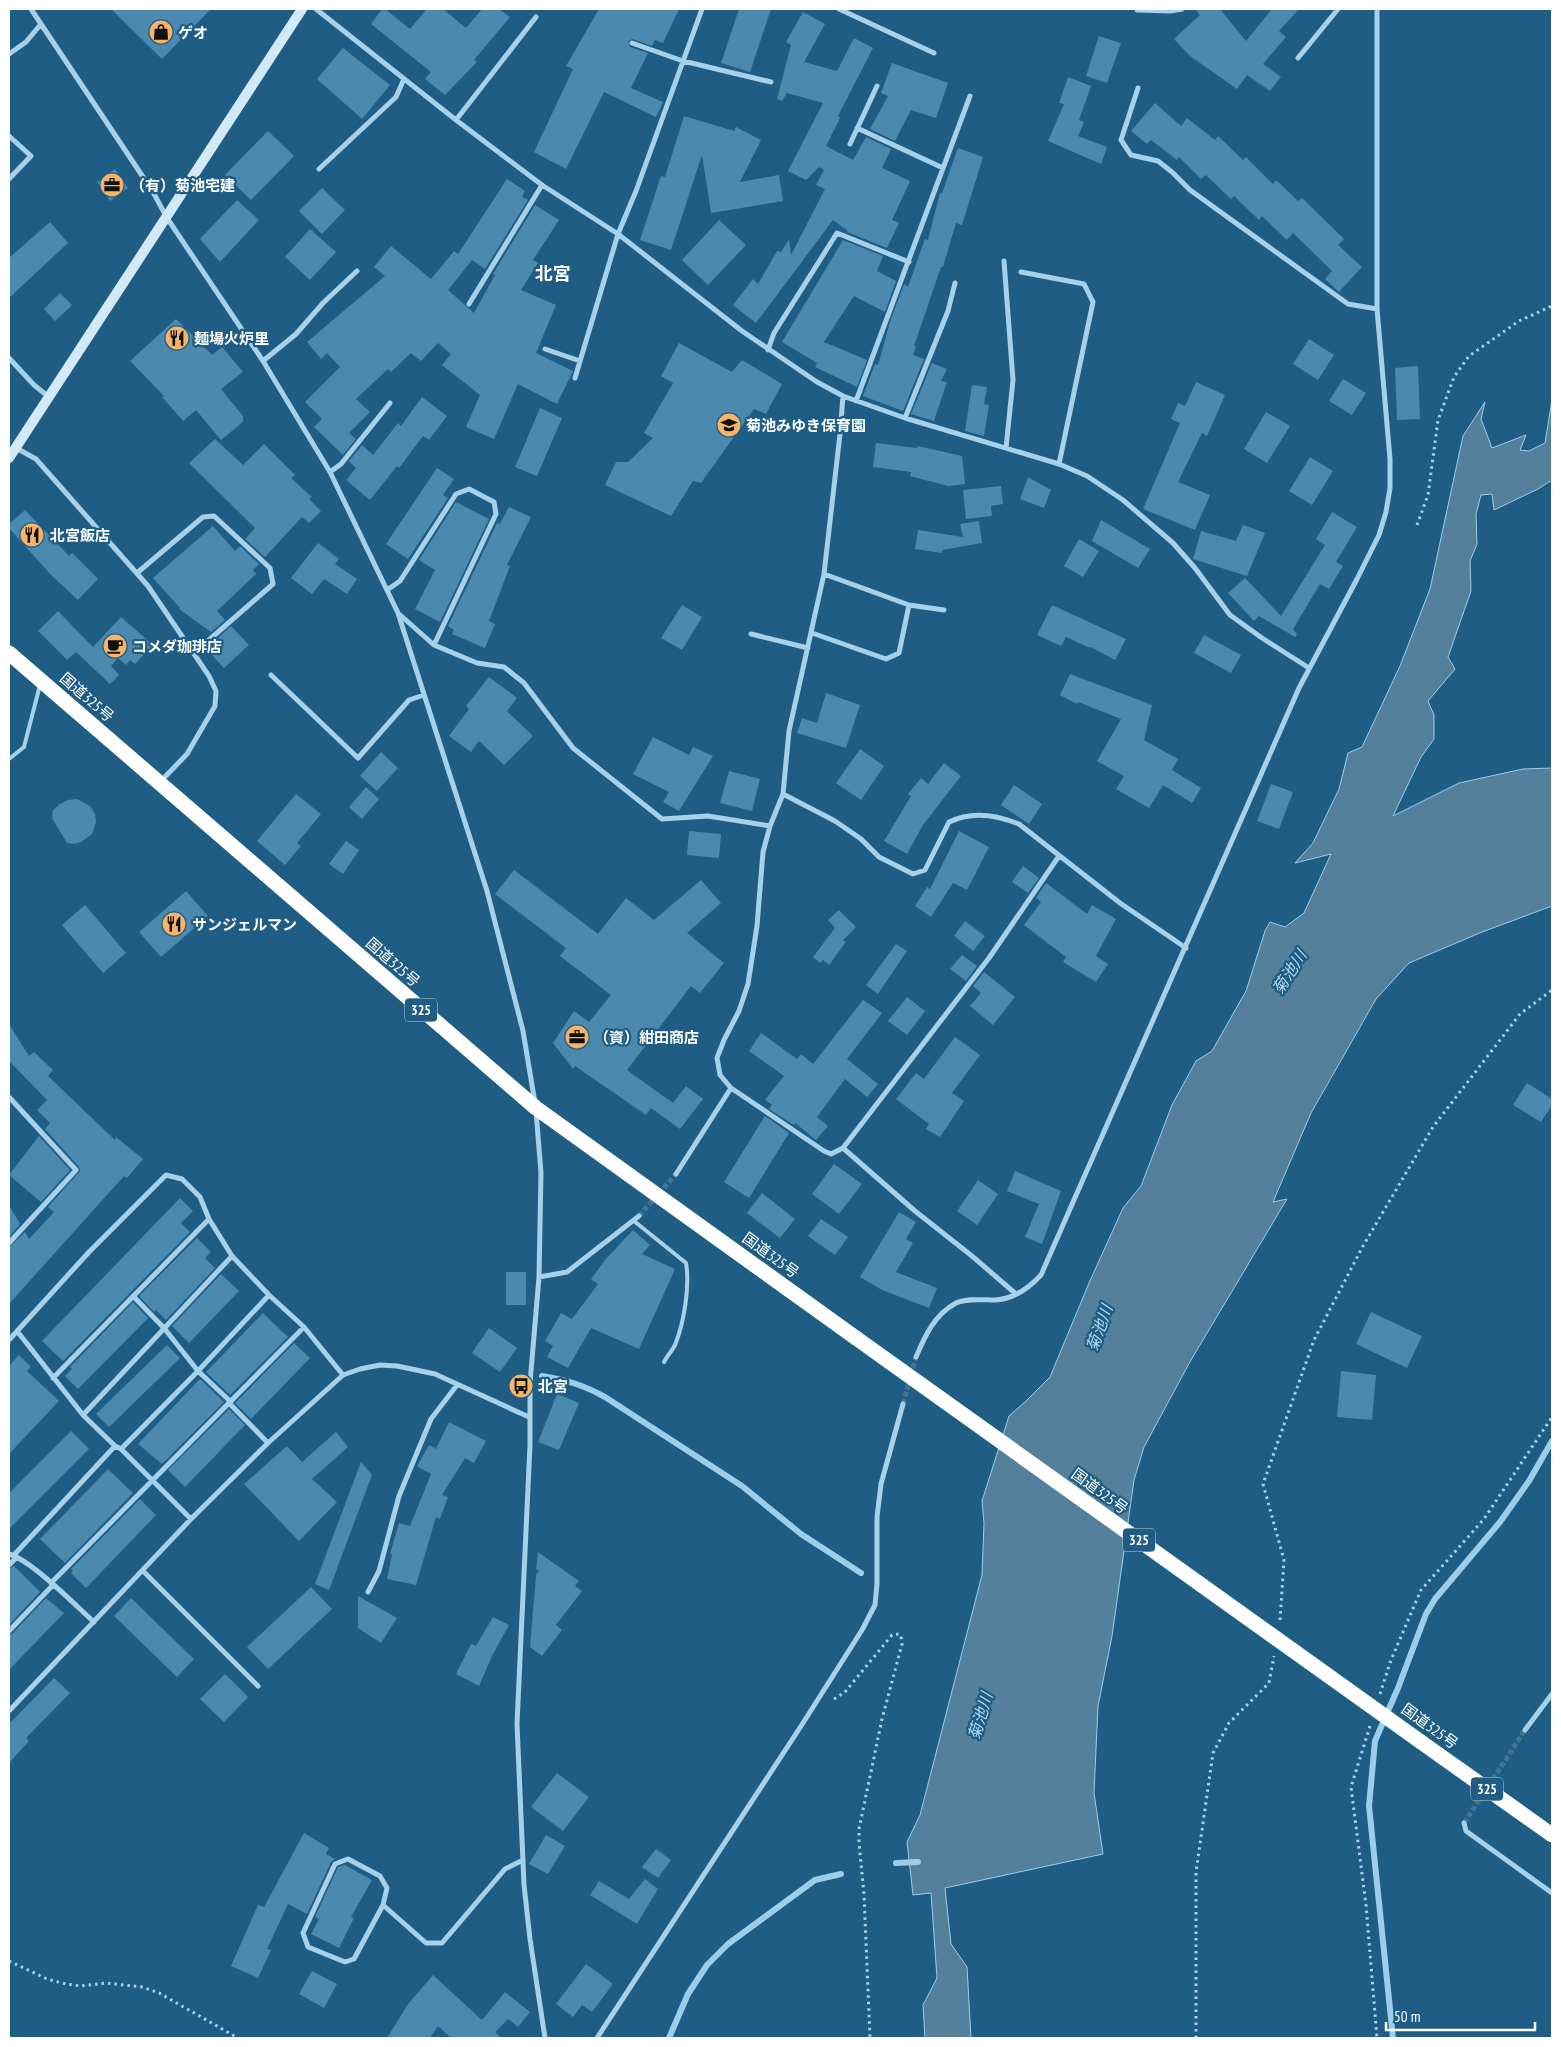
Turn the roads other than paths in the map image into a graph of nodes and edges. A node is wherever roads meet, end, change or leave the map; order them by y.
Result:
1 (31, 9) edge
2 (302, 9) edge
3 (316, 9) edge
4 (702, 9) edge
5 (839, 9) edge
6 (1182, 9) edge
7 (1338, 9) edge
8 (1377, 9) edge
9 (1137, 10) edge
10 (536, 17) dead end
11 (41, 24) junction
12 (632, 43) dead end
13 (934, 53) dead end
14 (9, 54) edge
15 (1298, 58) dead end
16 (683, 61) junction
17 (404, 79) junction
18 (771, 82) dead end
19 (877, 86) dead end
20 (1138, 88) dead end
21 (970, 96) dead end
22 (456, 120) junction
23 (857, 128) junction
24 (9, 136) edge
25 (850, 144) dead end
26 (943, 168) junction
27 (319, 169) dead end
28 (9, 179) edge
29 (542, 185) junction
30 (167, 218) junction
31 (618, 234) junction
32 (1004, 261) dead end
33 (909, 262) junction
34 (357, 271) dead end
35 (1021, 272) dead end
36 (955, 283) dead end
37 (469, 304) dead end
38 (1377, 309) junction
39 (545, 349) dead end
40 (768, 350) junction
41 (9, 358) edge
42 (263, 361) junction
43 (580, 361) junction
44 (575, 378) dead end
45 (842, 396) junction
46 (49, 397) junction
47 (856, 401) junction
48 (390, 403) dead end
49 (905, 418) junction
50 (16, 448) junction
51 (1006, 448) junction
52 (9, 458) edge
53 (1059, 464) junction
54 (330, 472) junction
55 (136, 573) junction
56 (824, 574) junction
57 (387, 590) junction
58 (909, 605) junction
59 (944, 610) dead end
60 (398, 614) junction
61 (812, 633) junction
62 (751, 634) dead end
63 (434, 645) junction
64 (808, 648) junction
65 (9, 653) edge
66 (194, 653) junction
67 (1309, 668) junction
68 (271, 675) dead end
69 (41, 680) junction
70 (424, 694) junction
71 (9, 758) edge
72 (159, 783) junction
73 (783, 794) junction
74 (770, 826) junction
75 (1059, 856) junction
76 (1186, 948) junction
77 (731, 1088) junction
78 (9, 1097) edge
79 (536, 1108) junction
80 (843, 1148) junction
81 (676, 1174) tunnel mouth
82 (639, 1216) tunnel mouth
83 (209, 1219) junction
84 (634, 1221) junction
85 (9, 1242) edge
86 (232, 1256) junction
87 (539, 1277) junction
88 (1016, 1294) junction
89 (269, 1295) junction
90 (133, 1296) junction
91 (304, 1327) junction
92 (164, 1328) junction
93 (17, 1331) junction
94 (9, 1340) edge
95 (916, 1358) tunnel mouth
96 (664, 1362) dead end
97 (198, 1371) junction
98 (344, 1375) junction
99 (53, 1378) junction
100 (457, 1385) junction
101 (230, 1402) junction
102 (903, 1404) tunnel mouth
103 (83, 1416) junction
104 (529, 1418) junction
105 (268, 1443) junction
106 (115, 1446) junction
107 (121, 1449) junction
108 (152, 1480) junction
109 (191, 1519) junction
110 (13, 1556) edge
111 (9, 1565) edge
112 (143, 1571) junction
113 (52, 1584) junction
114 (368, 1592) dead end
115 (94, 1622) junction
116 (9, 1631) edge
117 (258, 1686) dead end
118 (1552, 1694) edge
119 (9, 1711) edge
120 (1525, 1730) tunnel mouth
121 (1464, 1823) dead end
122 (1552, 1835) edge
123 (523, 1860) junction
124 (1552, 1893) edge
125 (383, 1905) junction
126 (545, 2038) edge
127 (597, 2038) edge

1 - 11 street
2 - 30 street
3 - 17 street
4 - 16 street
5 - 13 street
6 - 9 street
7 - 15 street
8 - 38 street
10 - 22 street
11 - 14 street
11 - 30 street
12 - 16 street
16 - 18 street
16 - 31 street
17 - 22 street
17 - 27 street
19 - 23 street
20 - 38 street
21 - 26 street
22 - 29 street
23 - 25 street
23 - 26 street
24 - 28 street
26 - 33 street
29 - 31 street
29 - 37 street
30 - 42 street
30 - 46 street
31 - 40 street
31 - 43 street
32 - 51 street
33 - 40 street
33 - 47 street
34 - 42 street
35 - 53 street
36 - 49 street
38 - 67 street
39 - 43 street
40 - 45 street
41 - 46 street
42 - 54 street
43 - 44 street
45 - 47 street
45 - 56 street
46 - 50 street
47 - 49 street
48 - 54 street
49 - 51 street
50 - 52 street
50 - 55 street
51 - 53 street
53 - 67 street
54 - 57 street
55 - 66 street
55 - 66 street
56 - 58 street
56 - 61 street
57 - 60 street
57 - 63 street
58 - 59 street
58 - 61 street
60 - 63 street
60 - 70 street
61 - 64 street
62 - 64 street
63 - 74 street
64 - 73 street
65 - 69 highway, 国道325号 / 325
66 - 72 street
67 - 76 street
68 - 70 street
69 - 71 lane
69 - 72 highway, 国道325号 / 325
70 - 79 street
72 - 79 highway, 国道325号 / 325
73 - 74 street
73 - 75 street
74 - 77 street
75 - 76 street
75 - 80 street
76 - 88 street
77 - 80 street
77 - 81 street
78 - 85 street
79 - 87 street
79 - 122 highway, 国道325号 / 325, bridge
80 - 88 street
82 - 84 street
83 - 86 street
83 - 90 street
83 - 93 street
84 - 87 street
84 - 96 lane
86 - 89 street
86 - 92 street
87 - 104 street
88 - 95 street
89 - 91 street
89 - 97 street
90 - 92 street
90 - 99 street
91 - 98 street
91 - 101 street
92 - 97 street
92 - 103 street
93 - 94 street
93 - 99 street
97 - 101 street
97 - 107 street
98 - 100 street
98 - 105 street
99 - 103 street
100 - 104 street
100 - 114 street
101 - 105 street
101 - 108 street
102 - 127 street
103 - 106 street
104 - 123 street
105 - 109 street
106 - 107 street
106 - 110 street
107 - 108 street
108 - 109 street
108 - 113 street
109 - 112 street
110 - 111 street
110 - 113 street
112 - 115 street
112 - 117 street
113 - 115 street
113 - 116 street
115 - 119 street
118 - 120 street
121 - 124 street
123 - 125 street
123 - 126 street
125 - 125 street

